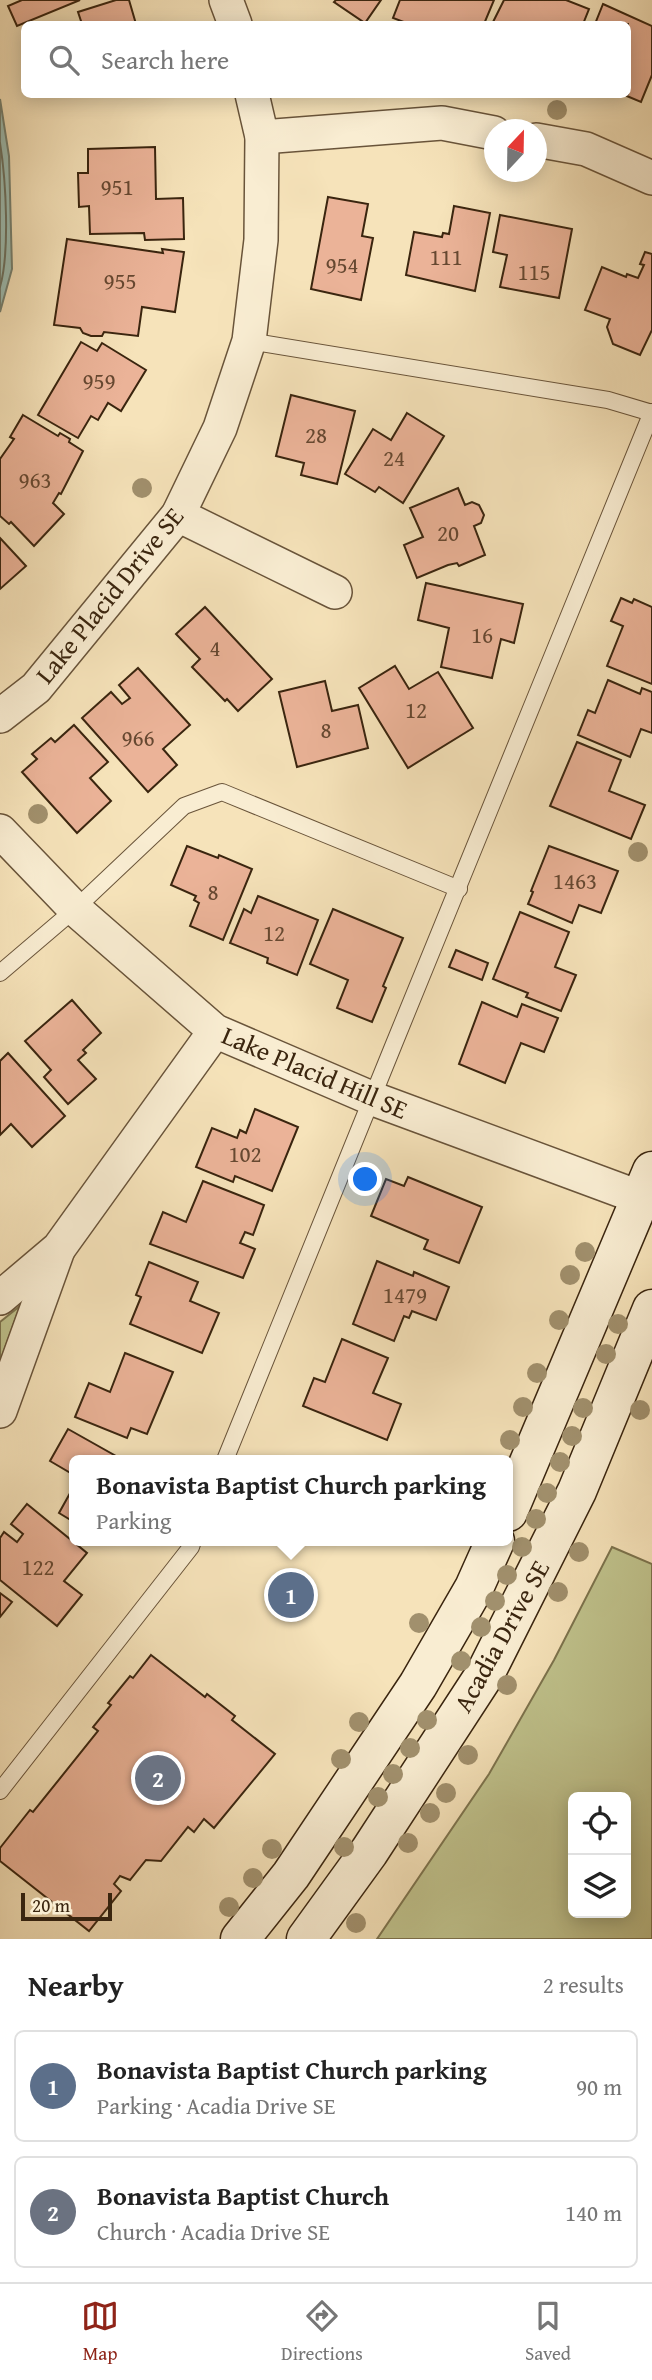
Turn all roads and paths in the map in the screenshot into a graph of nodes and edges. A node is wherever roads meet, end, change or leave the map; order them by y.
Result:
1 (226, 0) edge
2 (234, 21) edge
3 (253, 98) edge
4 (484, 131) edge
5 (262, 137) junction
6 (547, 142) edge
7 (652, 178) edge
8 (249, 341) junction
9 (652, 412) edge
10 (178, 515) junction
11 (335, 592) dead end
12 (0, 716) edge
13 (0, 831) edge
14 (459, 889) junction
15 (75, 909) junction
16 (0, 973) edge
17 (215, 1031) junction
18 (371, 1098) junction
19 (648, 1190) edge
20 (59, 1248) junction
21 (0, 1298) edge
22 (652, 1309) edge
23 (0, 1411) edge
24 (227, 1455) edge
25 (513, 1500) edge
26 (191, 1546) edge
27 (493, 1546) edge
28 (0, 1791) edge
29 (240, 1939) edge
30 (306, 1939) edge

1 - 2 street
3 - 5 street, Lake Placid Drive SE
4 - 5 street
5 - 8 street, Lake Placid Drive SE
6 - 7 street
8 - 9 lane
8 - 10 street, Lake Placid Drive SE
9 - 14 lane
10 - 11 street
10 - 12 street, Lake Placid Drive SE
13 - 15 street, Lake Placid Hill SE
14 - 15 lane
14 - 18 lane
15 - 16 lane
15 - 17 street, Lake Placid Hill SE
17 - 18 street, Lake Placid Hill SE
17 - 20 street
18 - 19 street, Lake Placid Hill SE
18 - 24 lane
19 - 25 street
20 - 21 street
20 - 23 street
22 - 30 street, Acadia Drive SE
26 - 28 lane
27 - 29 street, Acadia Drive SE

